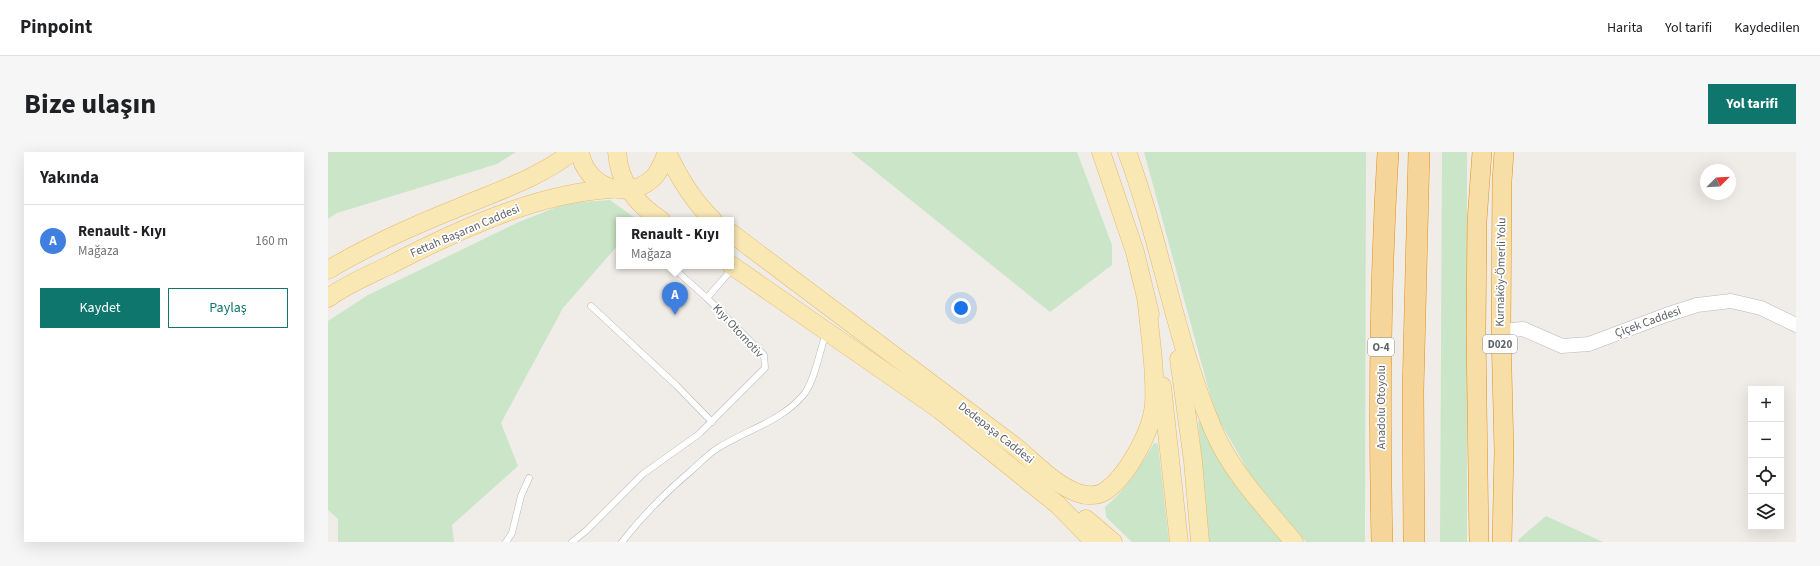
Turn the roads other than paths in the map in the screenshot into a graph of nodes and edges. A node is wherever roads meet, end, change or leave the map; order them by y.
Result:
1 (572, 152) edge
2 (580, 152) edge
3 (617, 152) edge
4 (667, 152) edge
5 (1097, 152) edge
6 (1101, 152) edge
7 (1127, 152) edge
8 (1388, 152) edge
9 (1419, 152) edge
10 (1482, 152) edge
11 (1504, 152) edge
12 (619, 189) junction
13 (1119, 203) junction
14 (1147, 212) junction
15 (657, 217) edge
16 (710, 217) edge
17 (734, 235) edge
18 (734, 267) edge
19 (674, 269) edge
20 (731, 269) edge
21 (328, 270) edge
22 (328, 298) edge
23 (707, 298) junction
24 (1147, 304) junction
25 (591, 306) dead end
26 (1796, 325) edge
27 (826, 331) junction
28 (1500, 331) junction
29 (712, 422) junction
30 (1006, 464) junction
31 (530, 478) dead end
32 (1479, 539) edge
33 (1502, 540) edge
34 (506, 542) edge
35 (572, 542) edge
36 (622, 542) edge
37 (1094, 542) edge
38 (1113, 542) edge
39 (1179, 542) edge
40 (1200, 542) edge
41 (1294, 542) edge
42 (1382, 542) edge
43 (1414, 542) edge

1 - 21 main road
2 - 12 main road
3 - 12 main road
4 - 12 main road
4 - 16 main road
5 - 13 main road
6 - 13 main road
7 - 14 main road
8 - 42 highway, Anadolu Otoyolu / O-4
9 - 43 highway
10 - 32 highway, Kurnaköy-Ömerli Yolu / D020
11 - 28 highway, Kurnaköy-Ömerli Yolu / D020
12 - 15 main road
12 - 22 main road, Fettah Başaran Caddesi
13 - 24 main road
14 - 40 main road
14 - 41 main road
17 - 24 main road, Dedepaşa Caddesi
18 - 27 main road, Dedepaşa Caddesi
19 - 23 lane
20 - 23 lane, Kıyı Otomotiv
23 - 29 lane, Kıyı Otomotiv
24 - 39 main road
25 - 29 lane
26 - 28 street, Çiçek Caddesi
27 - 30 main road, Dedepaşa Caddesi
27 - 36 lane
28 - 33 highway, Kurnaköy-Ömerli Yolu / D020
29 - 35 lane, Kıyı Otomotiv
30 - 37 main road, Dedepaşa Caddesi
30 - 38 main road
31 - 34 lane

